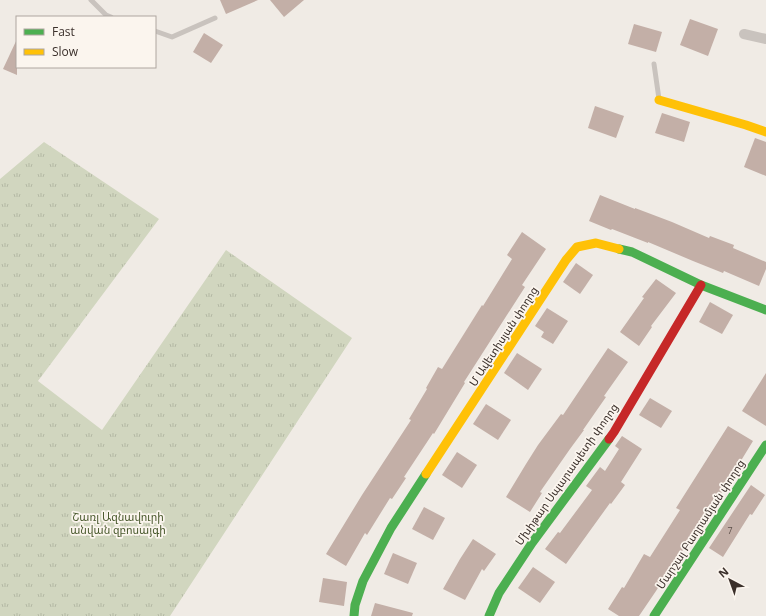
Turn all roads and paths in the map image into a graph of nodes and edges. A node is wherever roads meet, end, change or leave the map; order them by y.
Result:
1 (91, 0) edge
2 (108, 16) edge
3 (215, 18) dead end
4 (156, 31) edge
5 (744, 34) dead end
6 (766, 39) edge
7 (654, 64) dead end
8 (659, 100) joint
9 (766, 132) edge
10 (701, 285) junction
11 (766, 310) edge
12 (766, 445) edge
13 (354, 616) edge
14 (489, 616) edge
15 (654, 616) edge

1 - 2 lane
3 - 4 lane
5 - 6 street
7 - 8 lane
8 - 9 street
10 - 11 street, Մ Ավետիսյան փողոց
10 - 13 street, Մ Ավետիսյան փողոց
10 - 14 street, Մխիթար Սպարապետի փողոց
12 - 15 street, Մարշալ Բաղրամյան փողոց

